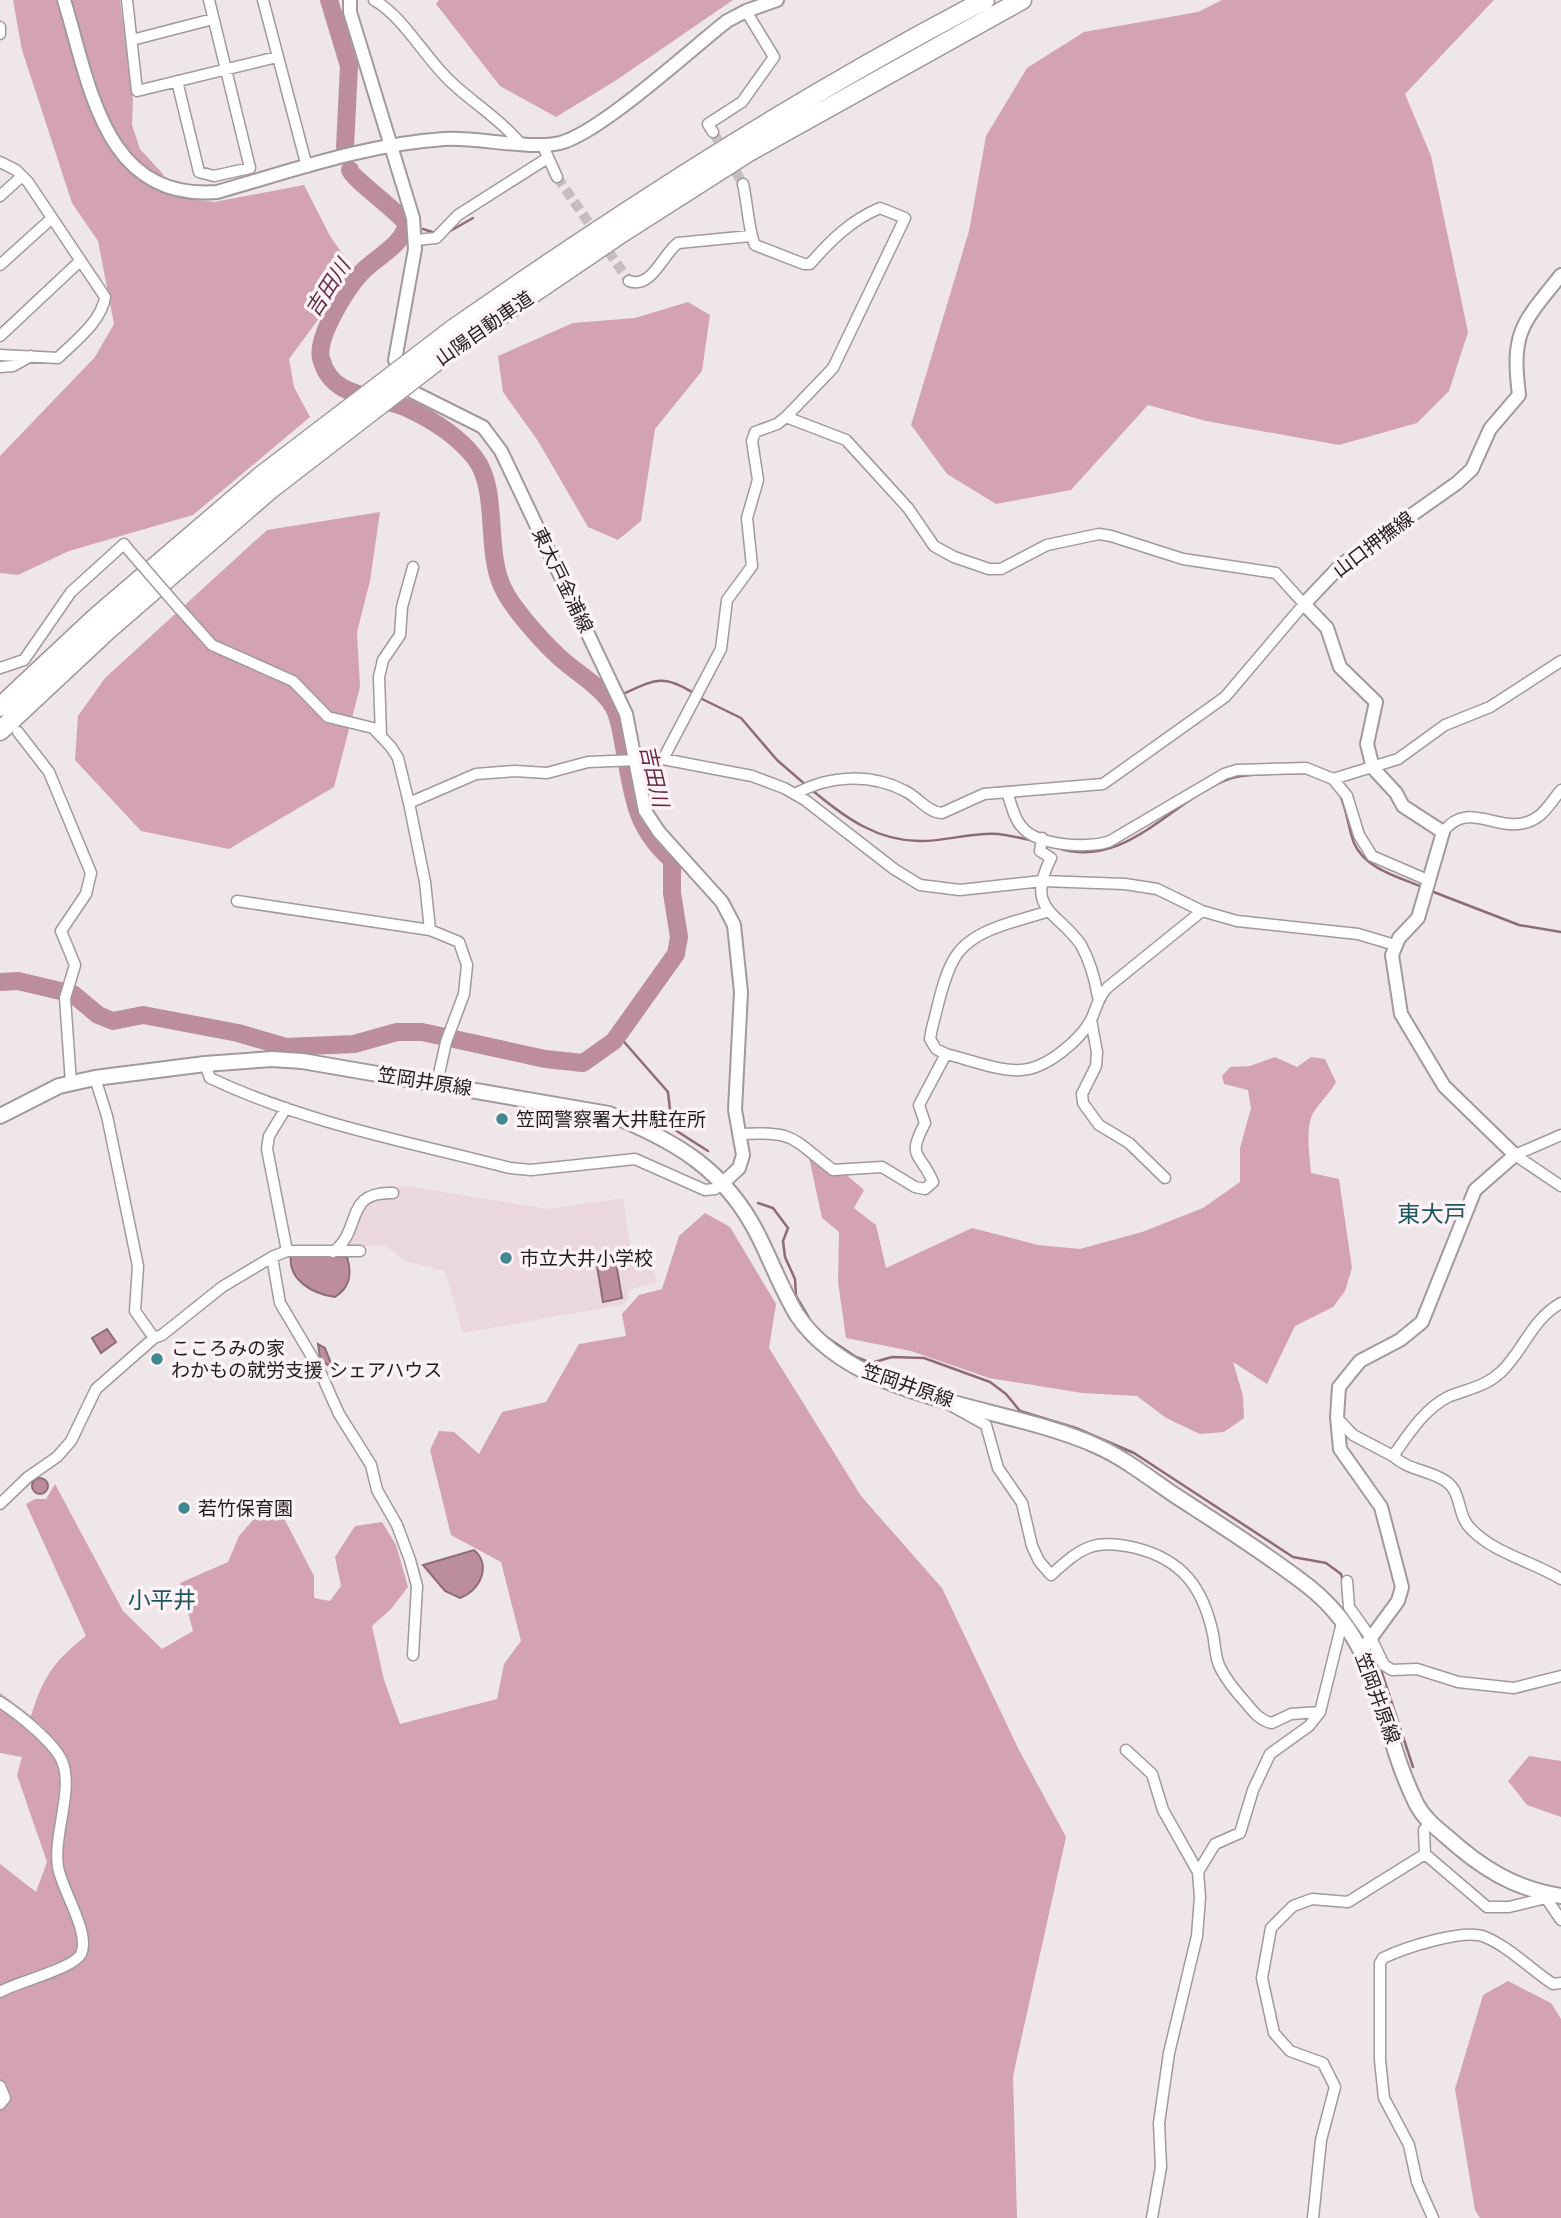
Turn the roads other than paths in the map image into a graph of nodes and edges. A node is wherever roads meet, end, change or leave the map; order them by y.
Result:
1 (64, 0) edge
2 (127, 0) edge
3 (209, 0) edge
4 (263, 0) edge
5 (350, 0) edge
6 (374, 0) edge
7 (777, 0) edge
8 (985, 0) edge
9 (1022, 0) edge
10 (746, 11) junction
11 (213, 19) junction
12 (0, 27) edge
13 (0, 34) edge
14 (132, 40) junction
15 (278, 57) junction
16 (226, 68) junction
17 (177, 81) junction
18 (713, 132) dead end
19 (519, 142) junction
20 (542, 144) junction
21 (390, 148) junction
22 (546, 159) junction
23 (0, 162) edge
24 (307, 167) junction
25 (22, 176) junction
26 (557, 177) tunnel mouth
27 (743, 184) tunnel mouth
28 (0, 196) edge
29 (51, 219) junction
30 (750, 236) junction
31 (416, 240) junction
32 (79, 262) junction
33 (0, 265) edge
34 (1561, 275) edge
35 (629, 281) dead end
36 (458, 335) junction
37 (0, 336) edge
38 (0, 355) edge
39 (32, 356) junction
40 (0, 367) edge
41 (786, 417) junction
42 (266, 482) junction
43 (413, 568) dead end
44 (1304, 604) junction
45 (1561, 662) edge
46 (0, 668) edge
47 (0, 707) edge
48 (9, 731) edge
49 (381, 736) junction
50 (663, 759) junction
51 (628, 762) junction
52 (1373, 768) junction
53 (1333, 779) junction
54 (1561, 790) edge
55 (799, 792) junction
56 (1007, 792) junction
57 (409, 803) junction
58 (1443, 832) junction
59 (1042, 841) junction
60 (1042, 881) junction
61 (1428, 887) junction
62 (237, 901) dead end
63 (1202, 911) junction
64 (1046, 912) junction
65 (430, 930) junction
66 (1395, 945) junction
67 (1098, 997) junction
68 (1091, 1020) junction
69 (946, 1054) junction
70 (205, 1064) junction
71 (95, 1078) junction
72 (71, 1083) junction
73 (437, 1083) junction
74 (286, 1108) junction
75 (0, 1116) edge
76 (740, 1134) junction
77 (1561, 1135) edge
78 (1515, 1155) junction
79 (1166, 1178) dead end
80 (723, 1183) junction
81 (1561, 1186) edge
82 (393, 1193) dead end
83 (287, 1251) junction
84 (360, 1251) dead end
85 (333, 1252) junction
86 (272, 1257) junction
87 (1561, 1303) edge
88 (154, 1338) junction
89 (945, 1399) junction
90 (1336, 1417) junction
91 (1393, 1456) junction
92 (0, 1504) edge
93 (1561, 1579) edge
94 (1347, 1581) dead end
95 (1343, 1619) junction
96 (1371, 1639) junction
97 (1362, 1650) junction
98 (413, 1655) dead end
99 (1561, 1676) edge
100 (0, 1702) edge
101 (1320, 1712) junction
102 (1126, 1750) dead end
103 (1430, 1822) junction
104 (1425, 1854) junction
105 (1198, 1872) junction
106 (1551, 1896) edge
107 (1561, 1920) edge
108 (1561, 1983) edge
109 (0, 1992) edge
110 (0, 2086) edge
111 (0, 2104) edge
112 (1152, 2218) edge
113 (1313, 2218) edge
114 (1433, 2218) edge

1 - 24 main road
2 - 14 street
3 - 11 street
4 - 15 street
5 - 21 main road, 東大戸金浦線
6 - 19 street
7 - 10 main road
8 - 36 highway, 山陽自動車道
9 - 36 highway, 山陽自動車道
10 - 18 street
10 - 20 main road
11 - 14 street
11 - 16 street
12 - 13 street
14 - 17 street
15 - 16 street
15 - 24 street
16 - 17 street
16 - 17 street
19 - 20 main road
19 - 21 main road
20 - 22 street
21 - 24 main road
21 - 31 main road, 東大戸金浦線
22 - 26 street
22 - 31 street
23 - 25 street
25 - 28 street
25 - 29 street
27 - 30 street
29 - 32 street
29 - 33 street
30 - 35 street
30 - 41 street
31 - 51 main road, 東大戸金浦線
32 - 37 street
32 - 39 street
34 - 44 main road, 山口押撫線
36 - 42 highway, 山陽自動車道, bridge
38 - 39 street
39 - 40 street
41 - 44 street
41 - 50 street
42 - 47 highway, 山陽自動車道
42 - 48 highway, 山陽自動車道
43 - 49 street
44 - 52 main road
44 - 56 street
45 - 52 street
46 - 49 street, bridge
48 - 72 street
49 - 57 street
50 - 51 street
50 - 55 street
51 - 57 street
51 - 76 main road, 東大戸金浦線
52 - 53 street
52 - 58 main road
53 - 59 street
53 - 61 street
54 - 58 street
55 - 56 street
55 - 60 street
56 - 59 street
57 - 65 street
58 - 61 main road
59 - 60 street
60 - 63 street
60 - 64 street
61 - 66 main road
62 - 65 street
63 - 66 street
63 - 67 street
64 - 67 street
64 - 69 street
65 - 73 street
66 - 78 main road
67 - 68 street
68 - 69 street
68 - 79 street
69 - 76 street
70 - 71 main road, 笠岡井原線
70 - 73 main road, 笠岡井原線
70 - 74 street
71 - 72 main road, 笠岡井原線
71 - 88 street
72 - 75 main road, 笠岡井原線
73 - 80 main road, 笠岡井原線
74 - 80 street
74 - 83 street
76 - 80 main road, 東大戸金浦線
77 - 78 street
78 - 81 street
78 - 90 main road
80 - 89 main road, 笠岡井原線
82 - 85 street
83 - 85 street
83 - 86 street
84 - 85 street
86 - 88 street
86 - 98 street
87 - 91 street
88 - 92 street
89 - 95 main road, 笠岡井原線
89 - 101 street
90 - 91 street
90 - 96 main road
91 - 93 street
94 - 96 street
95 - 97 main road, 笠岡井原線
95 - 101 street
96 - 97 main road
96 - 99 street
97 - 103 main road, 笠岡井原線
100 - 109 street
101 - 105 street
102 - 105 street
103 - 104 street
103 - 106 main road, 笠岡井原線
104 - 106 street
104 - 113 street
105 - 112 street
106 - 107 street
108 - 114 street
110 - 111 street

